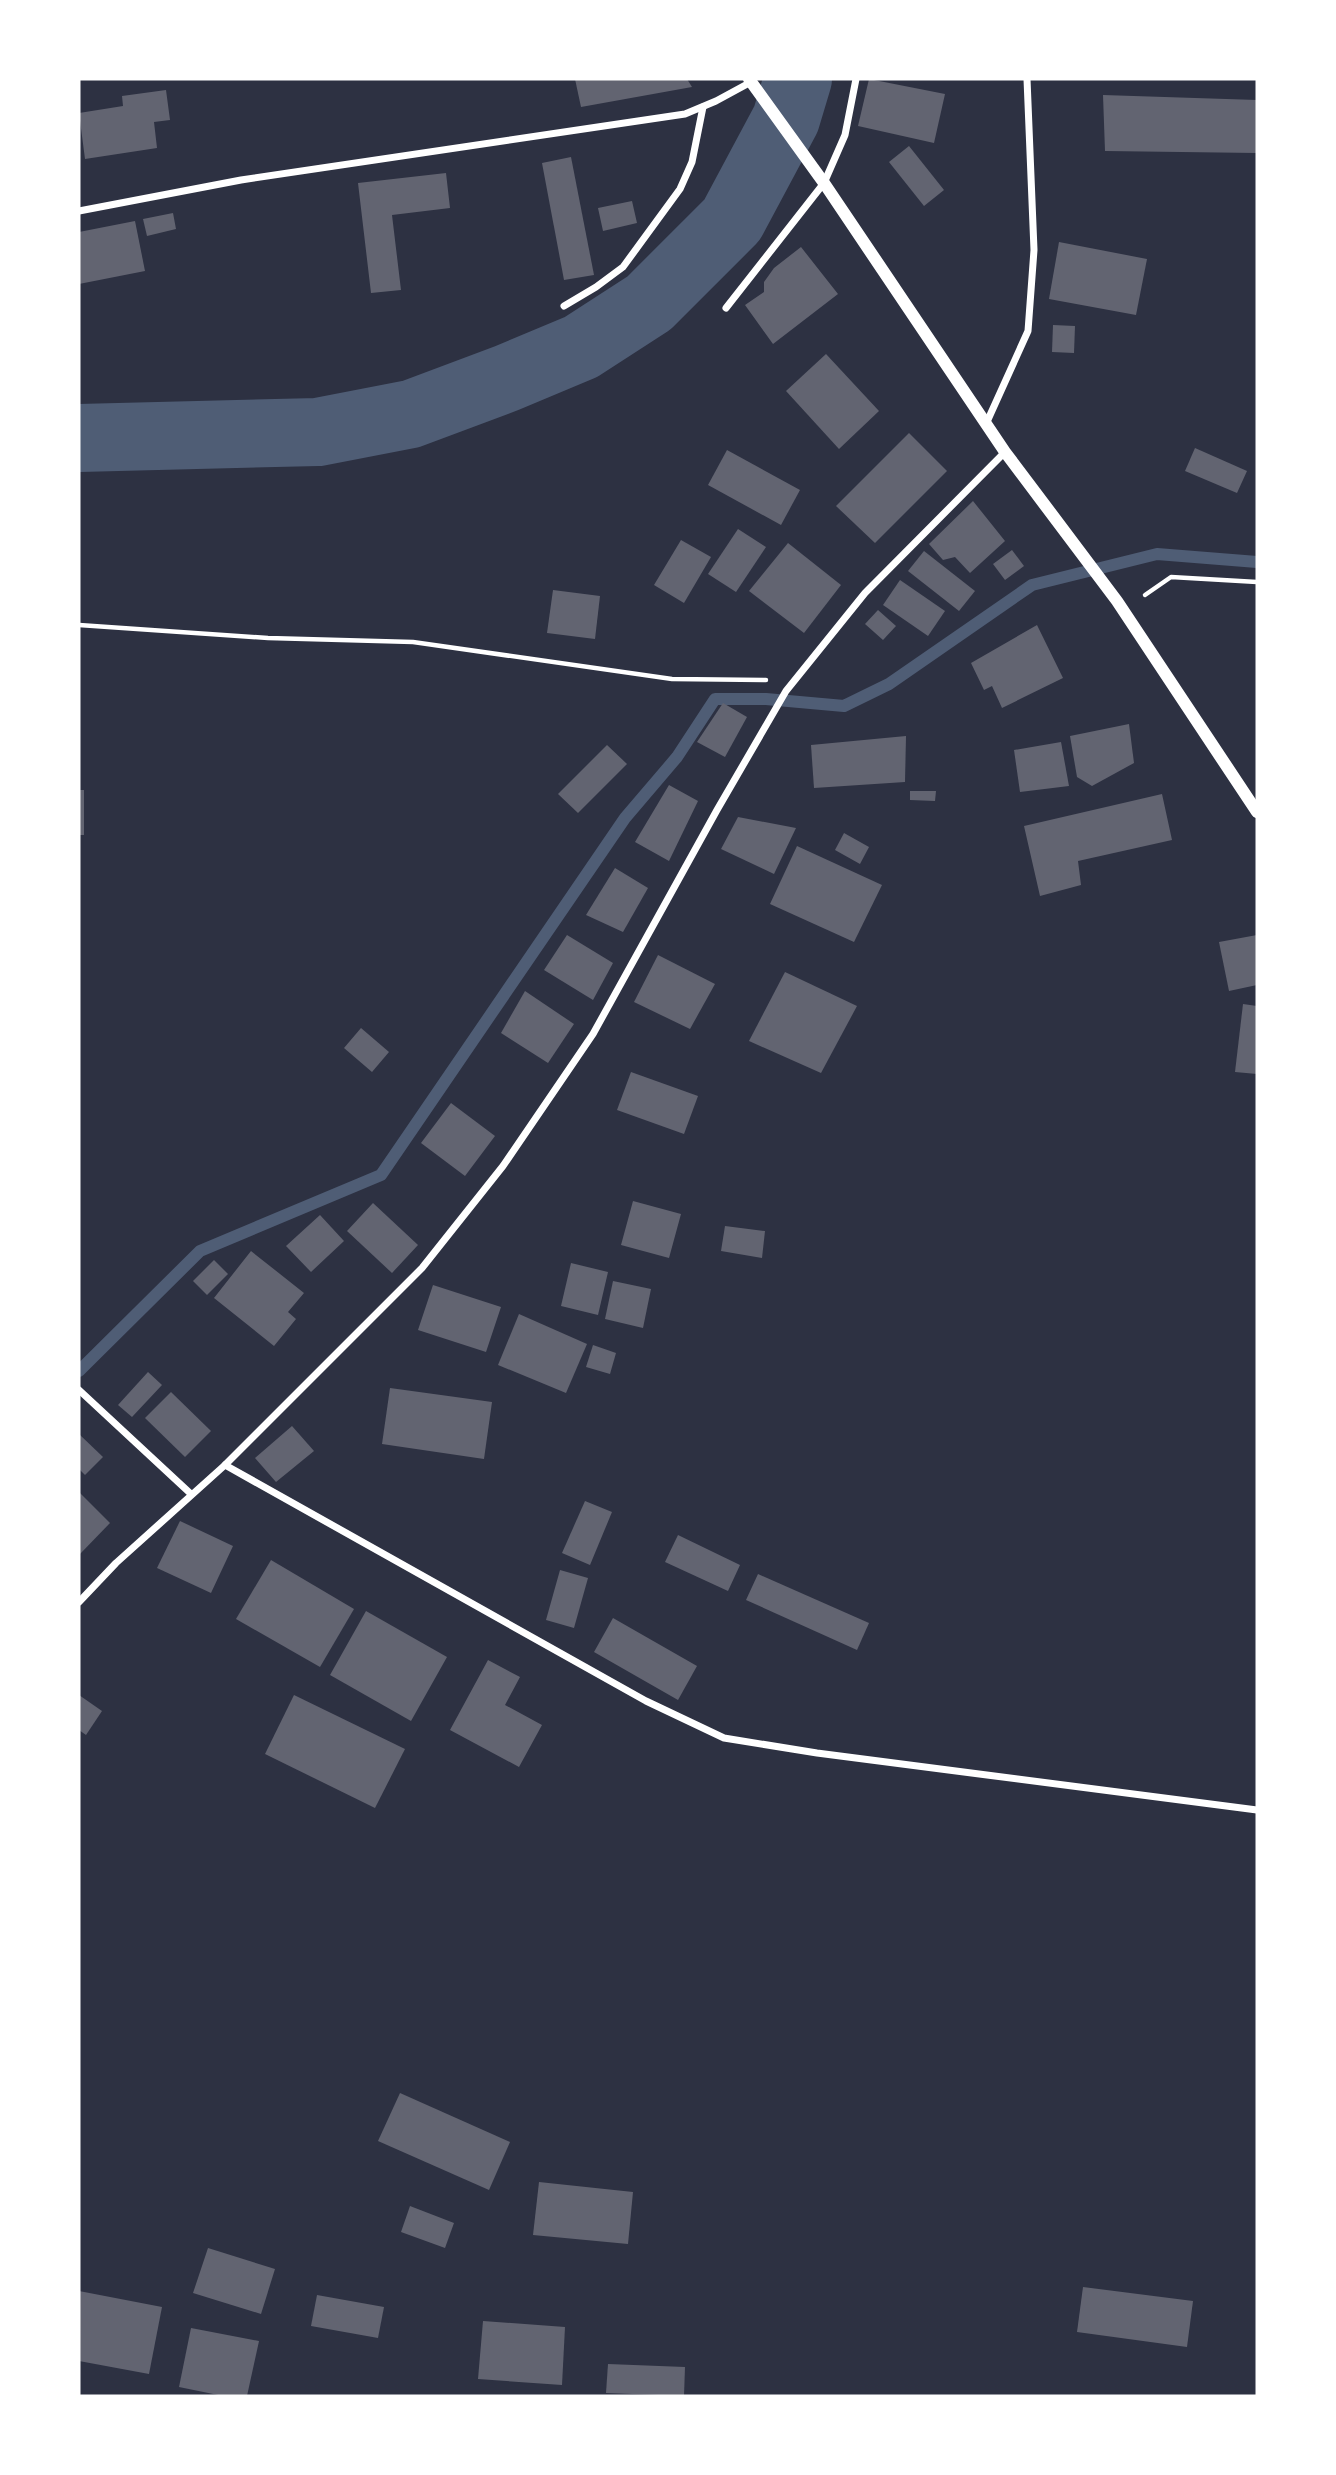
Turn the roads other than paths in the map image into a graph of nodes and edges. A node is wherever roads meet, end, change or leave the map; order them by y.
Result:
1 (856, 79) edge
2 (1027, 79) edge
3 (752, 82) edge
4 (703, 107) junction
5 (824, 183) junction
6 (79, 211) edge
7 (564, 306) dead end
8 (726, 308) dead end
9 (986, 424) junction
10 (1005, 452) junction
11 (1257, 812) edge
12 (79, 1390) edge
13 (225, 1465) junction
14 (191, 1494) junction
15 (79, 1602) edge
16 (1257, 1810) edge

1 - 5 street
2 - 9 street
3 - 4 street
3 - 5 street
4 - 6 street
4 - 7 street
5 - 8 street
5 - 9 street
9 - 10 street
10 - 11 street
10 - 13 street
12 - 14 street
13 - 14 street
13 - 16 street
14 - 15 street

